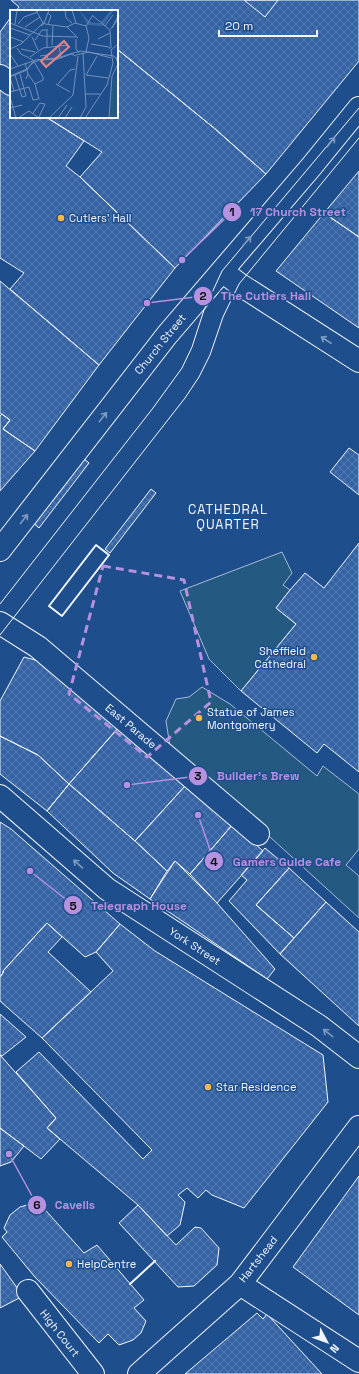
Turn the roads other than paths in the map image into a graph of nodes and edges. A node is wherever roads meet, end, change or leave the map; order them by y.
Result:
1 (0, 76) edge
2 (10, 83) edge
3 (359, 108) edge
4 (222, 271) junction
5 (359, 361) edge
6 (0, 550) edge
7 (0, 623) edge
8 (0, 796) edge
9 (258, 834) dead end
10 (359, 1057) edge
11 (359, 1127) edge
12 (240, 1284) junction
13 (28, 1291) dead end
14 (359, 1361) edge
15 (93, 1374) edge
16 (139, 1374) edge

1 - 2 street
4 -> 3 street, Church Street
5 -> 4 street
6 -> 4 street, Church Street
7 - 9 street, East Parade
10 -> 8 street, York Street
11 - 12 street, Hartshead
12 - 14 street
12 - 16 street, Hartshead
13 - 15 street, High Court

